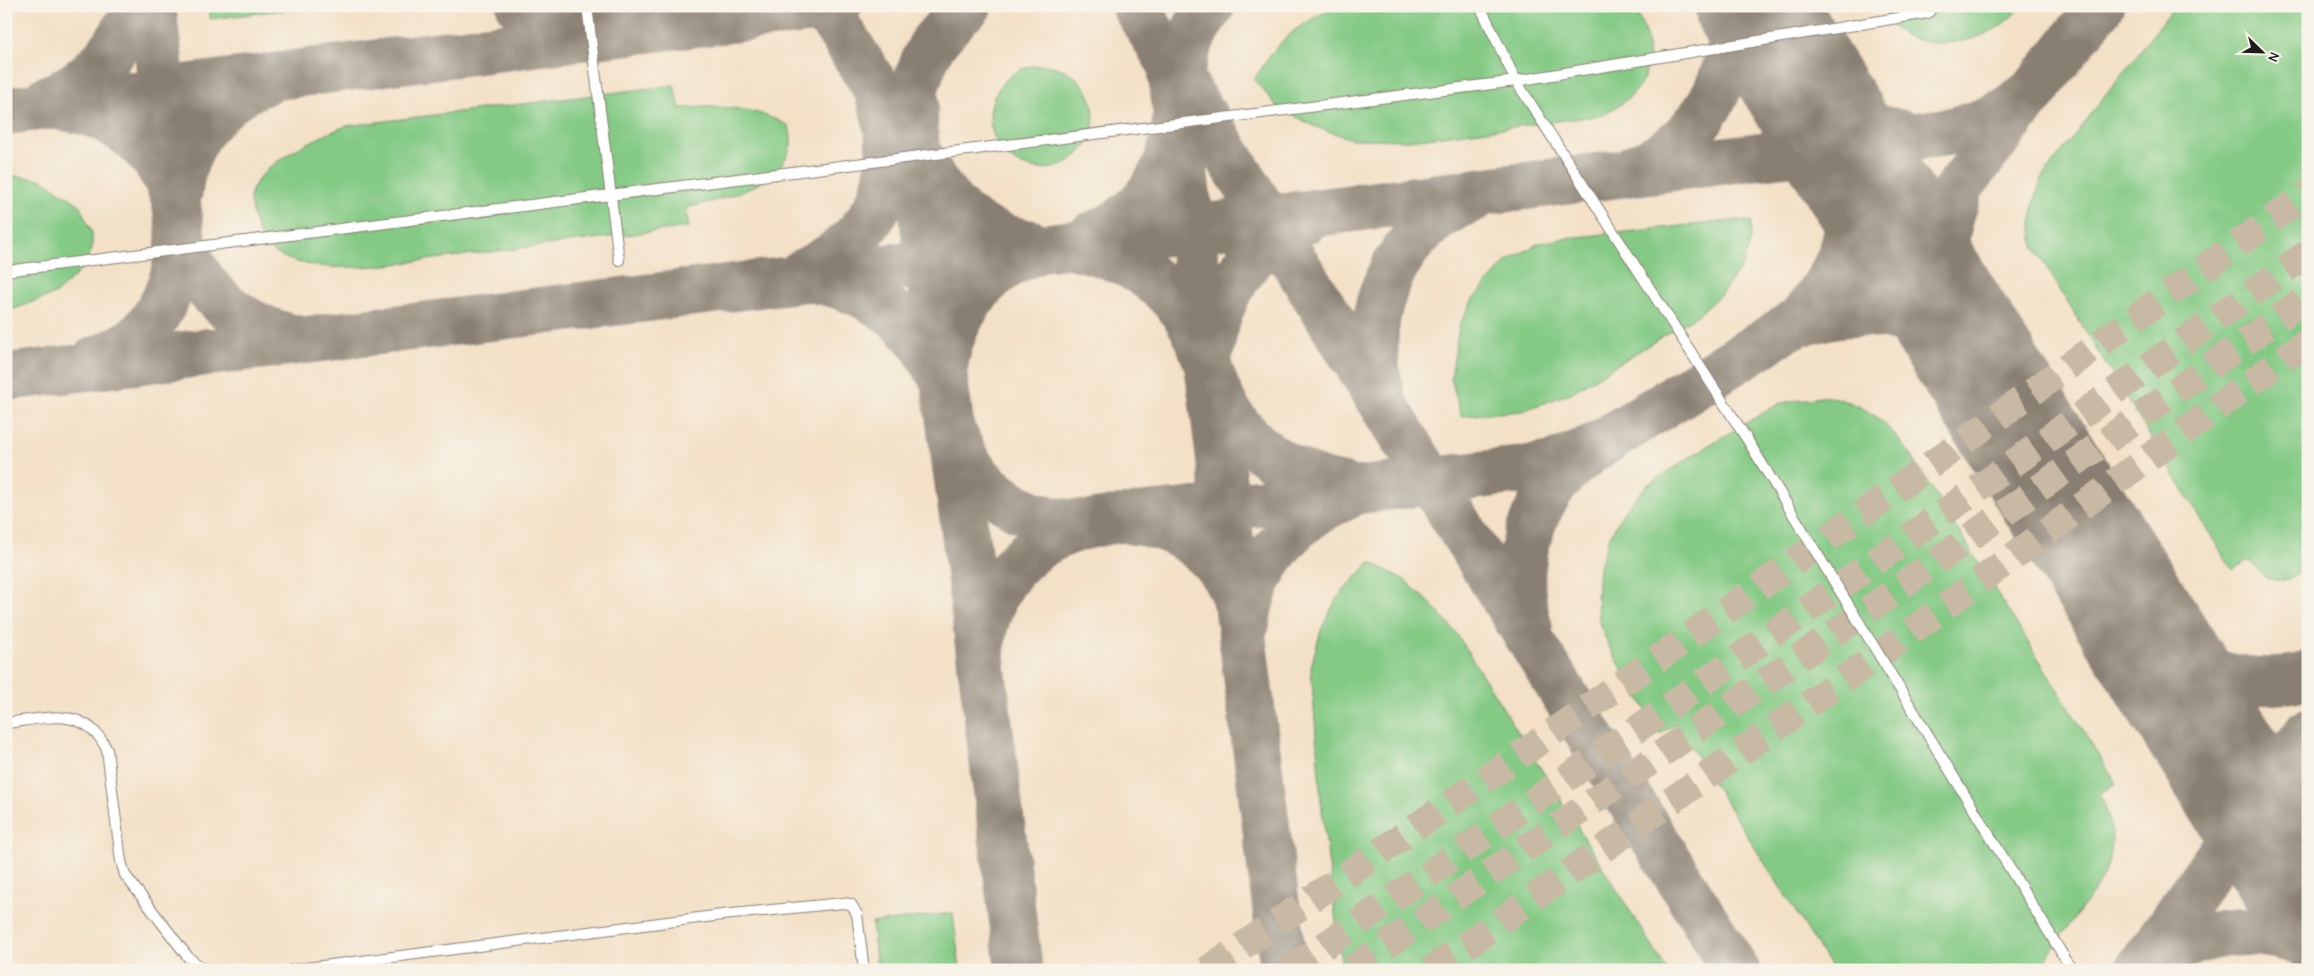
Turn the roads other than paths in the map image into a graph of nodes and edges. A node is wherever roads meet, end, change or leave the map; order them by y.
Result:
1 (587, 6) edge
2 (1480, 6) edge
3 (1933, 6) edge
4 (1516, 81) junction
5 (611, 197) junction
6 (618, 260) dead end
7 (6, 271) edge
8 (6, 723) edge
9 (204, 970) edge
10 (291, 970) edge
11 (864, 970) edge
12 (2072, 970) edge

1 - 5 lane
2 - 4 lane
3 - 4 lane
4 - 5 lane
4 - 12 lane
5 - 6 lane
5 - 7 lane
8 - 9 lane
10 - 11 lane

